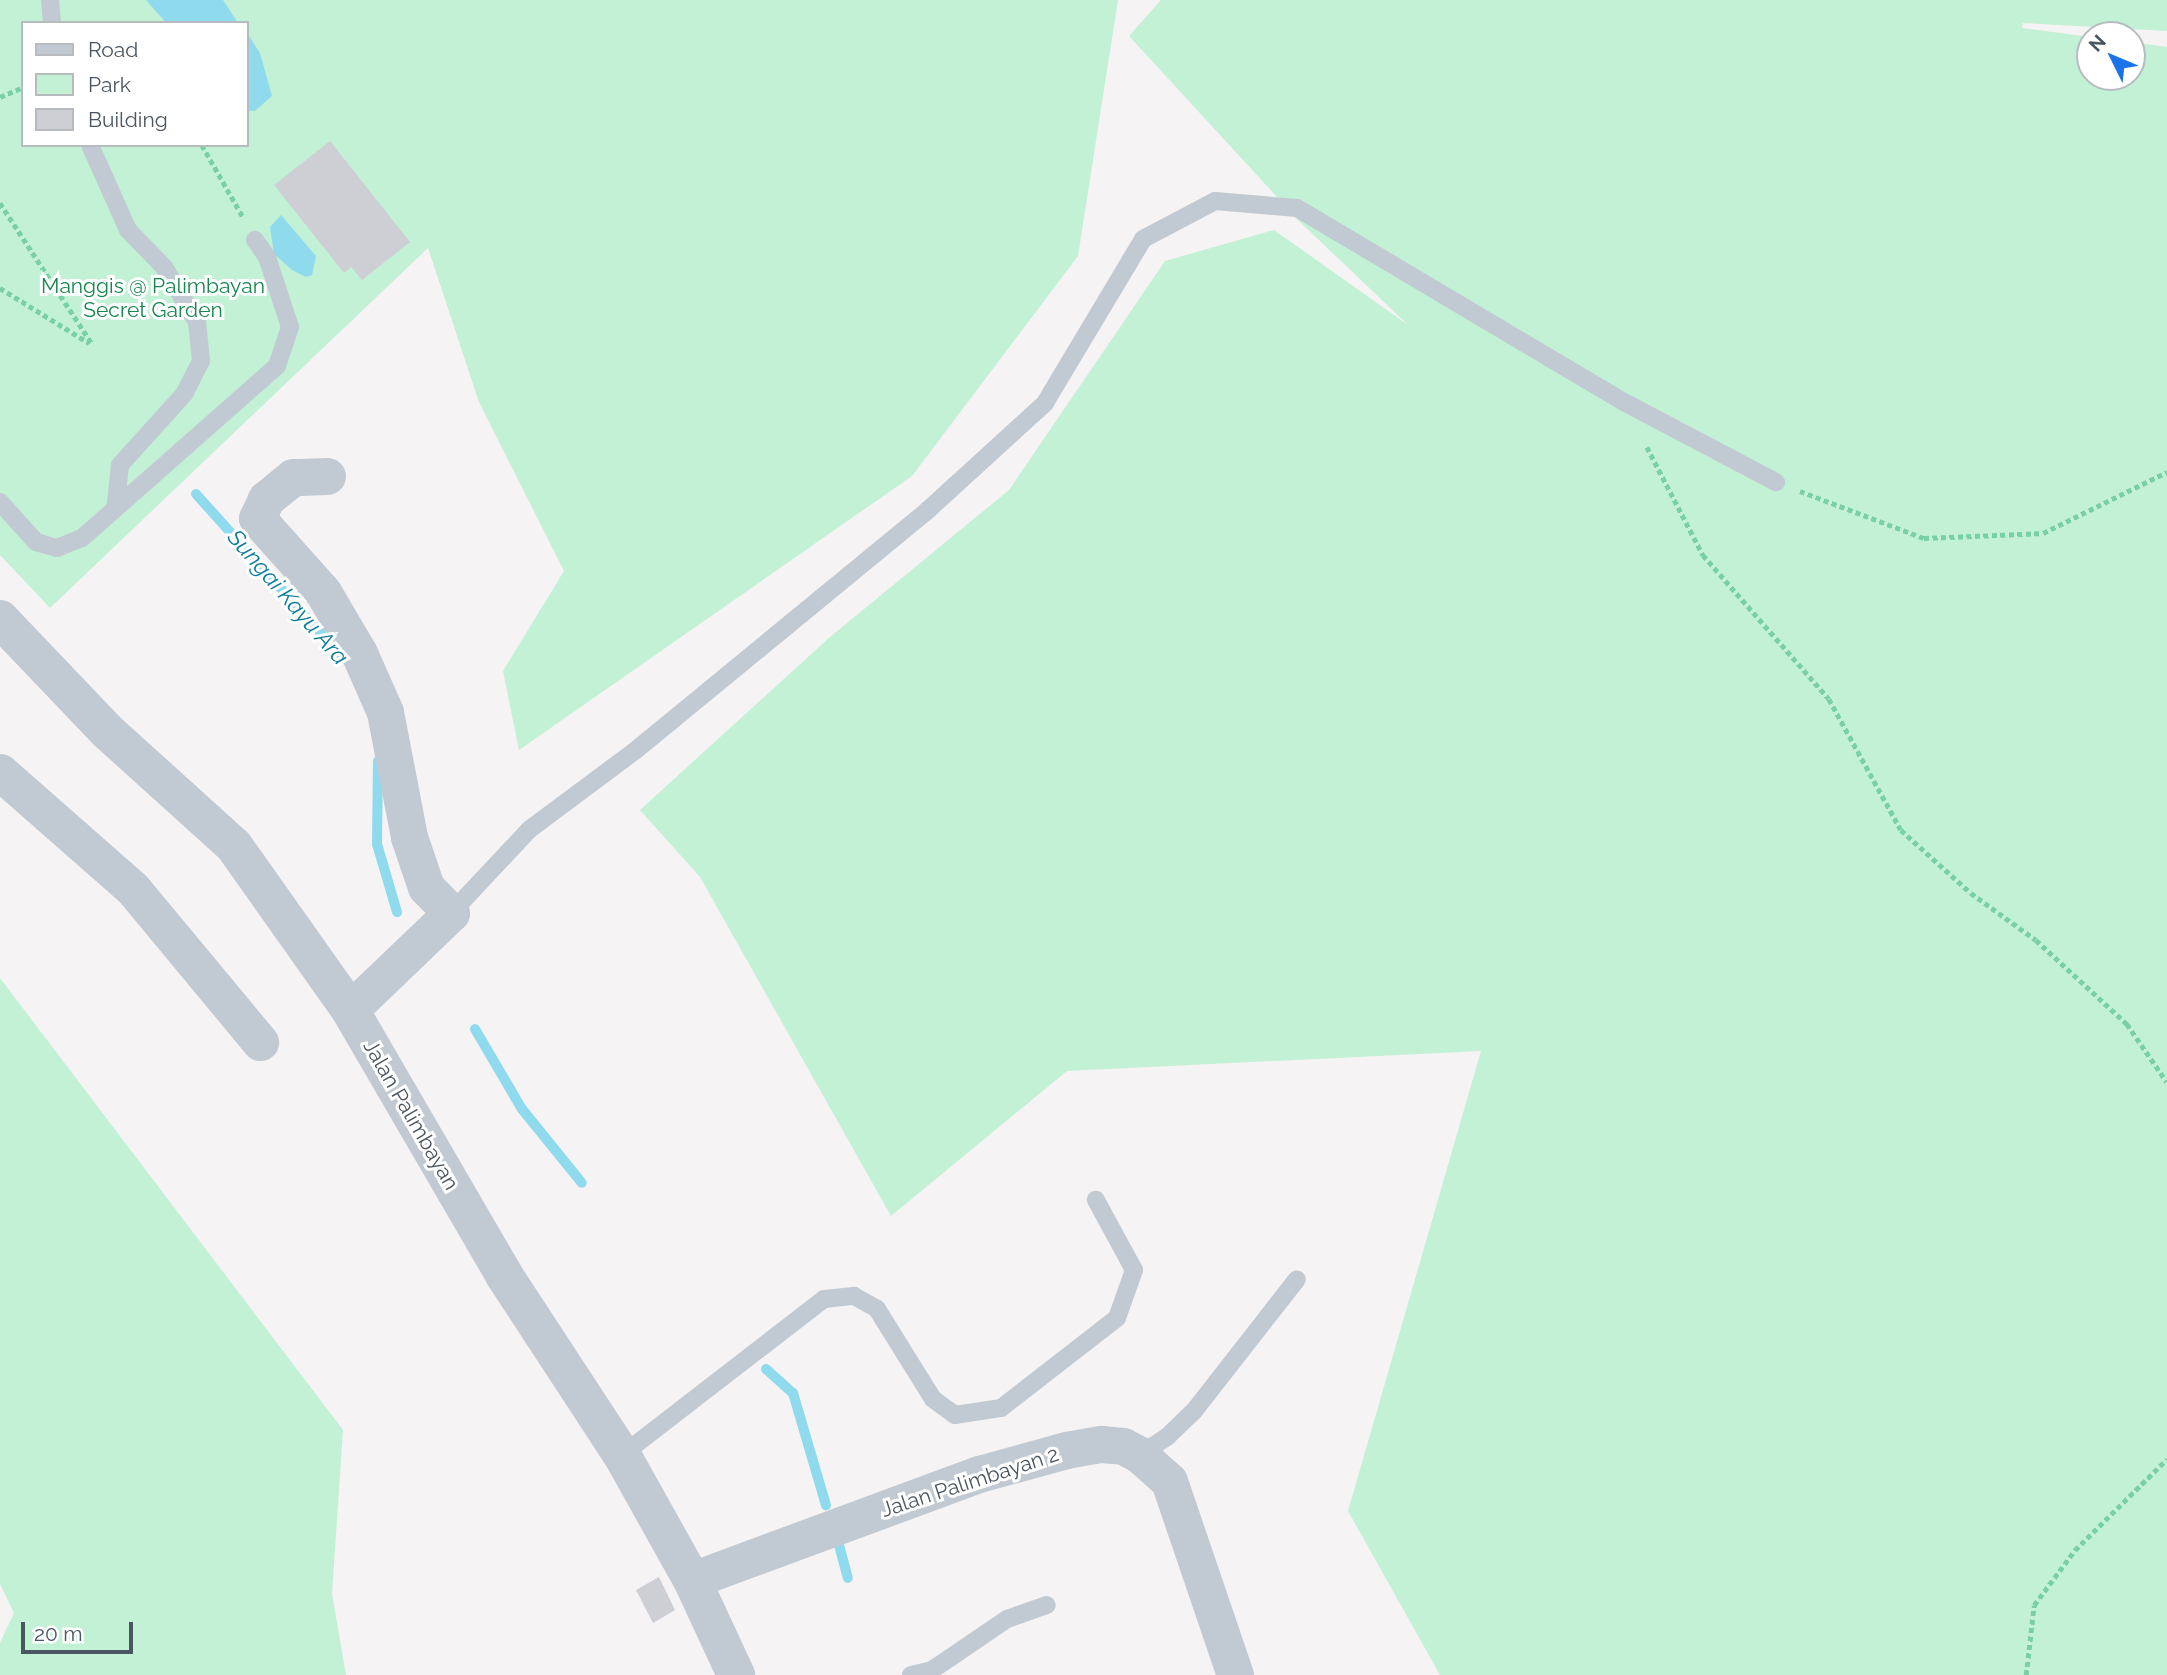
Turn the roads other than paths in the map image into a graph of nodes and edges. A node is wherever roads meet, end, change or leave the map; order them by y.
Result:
1 (50, 0) edge
2 (52, 21) edge
3 (91, 147) edge
4 (255, 240) road end
5 (327, 476) dead end
6 (1776, 482) road end
7 (0, 502) edge
8 (116, 504) junction
9 (0, 619) edge
10 (0, 772) edge
11 (451, 913) junction
12 (350, 1010) junction
13 (260, 1042) dead end
14 (1096, 1200) dead end
15 (1297, 1279) dead end
16 (622, 1455) junction
17 (1140, 1455) junction
18 (692, 1580) junction
19 (1047, 1605) dead end
20 (736, 1675) edge
21 (911, 1675) edge
22 (1235, 1675) edge

1 - 2 lane
3 - 8 lane
4 - 8 lane
5 - 11 street
6 - 11 lane
7 - 8 lane
9 - 12 street, Jalan Palimbayan
10 - 13 street
11 - 12 street
12 - 16 street, Jalan Palimbayan
14 - 16 lane
15 - 17 lane
16 - 18 street, Jalan Palimbayan
17 - 18 street, Jalan Palimbayan 2
17 - 22 street, Jalan Palimbayan 2
18 - 20 street, Jalan Palimbayan
19 - 21 lane

